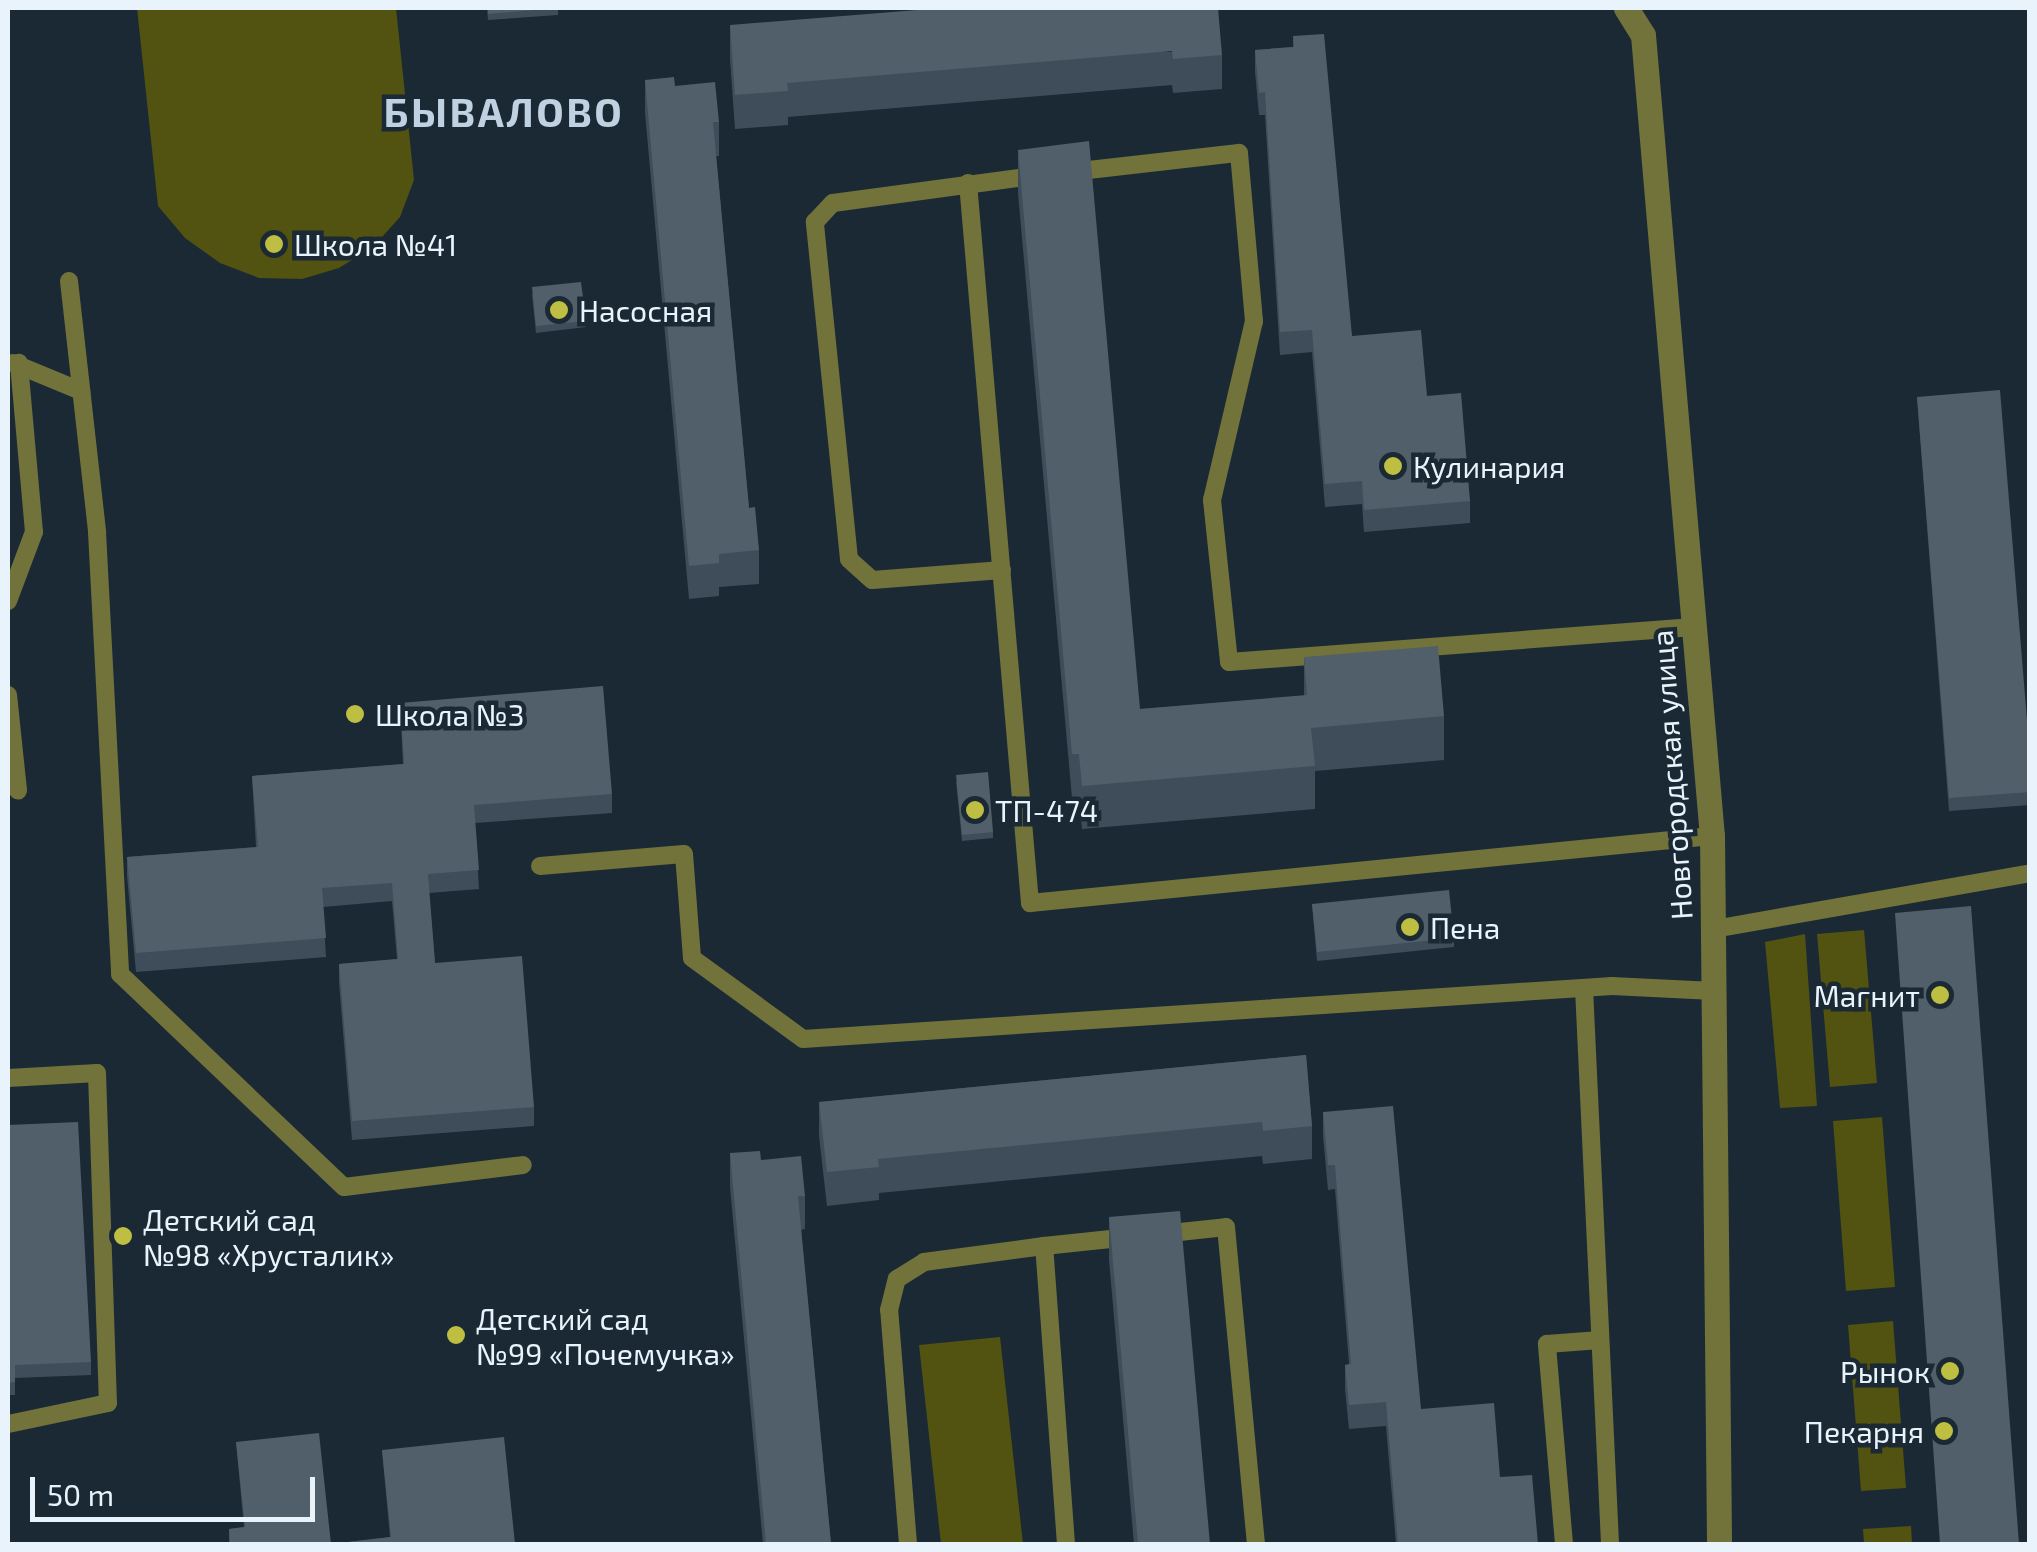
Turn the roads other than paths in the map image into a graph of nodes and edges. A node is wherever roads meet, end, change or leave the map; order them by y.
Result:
1 (1626, 8) edge
2 (1645, 8) edge
3 (1643, 35) junction
4 (968, 183) junction
5 (69, 282) dead end
6 (14, 363) edge
7 (81, 390) junction
8 (1002, 570) junction
9 (8, 601) edge
10 (1694, 627) junction
11 (8, 695) edge
12 (18, 790) dead end
13 (1712, 836) junction
14 (540, 866) dead end
15 (2030, 873) edge
16 (1714, 929) junction
17 (1584, 988) junction
18 (1714, 990) junction
19 (8, 1078) edge
20 (523, 1165) dead end
21 (1044, 1246) junction
22 (1600, 1340) junction
23 (8, 1424) edge
24 (908, 1544) edge
25 (1066, 1544) edge
26 (1256, 1544) edge
27 (1564, 1544) edge
28 (1610, 1544) edge
29 (1718, 1544) edge

1 - 3 street, Новгородская улица
2 - 3 lane
3 - 10 street, Новгородская улица
4 - 8 lane
4 - 8 lane
4 - 10 lane
5 - 7 lane
6 - 7 lane
6 - 9 lane
7 - 20 lane
8 - 13 lane
10 - 13 street, Новгородская улица
11 - 12 lane
13 - 16 street, Новгородская улица
14 - 17 lane
15 - 16 lane
16 - 18 street, Новгородская улица
17 - 18 lane
17 - 22 lane
18 - 29 street, Новгородская улица
19 - 23 lane
21 - 24 lane
21 - 25 lane
21 - 26 lane
22 - 27 lane
22 - 28 lane

